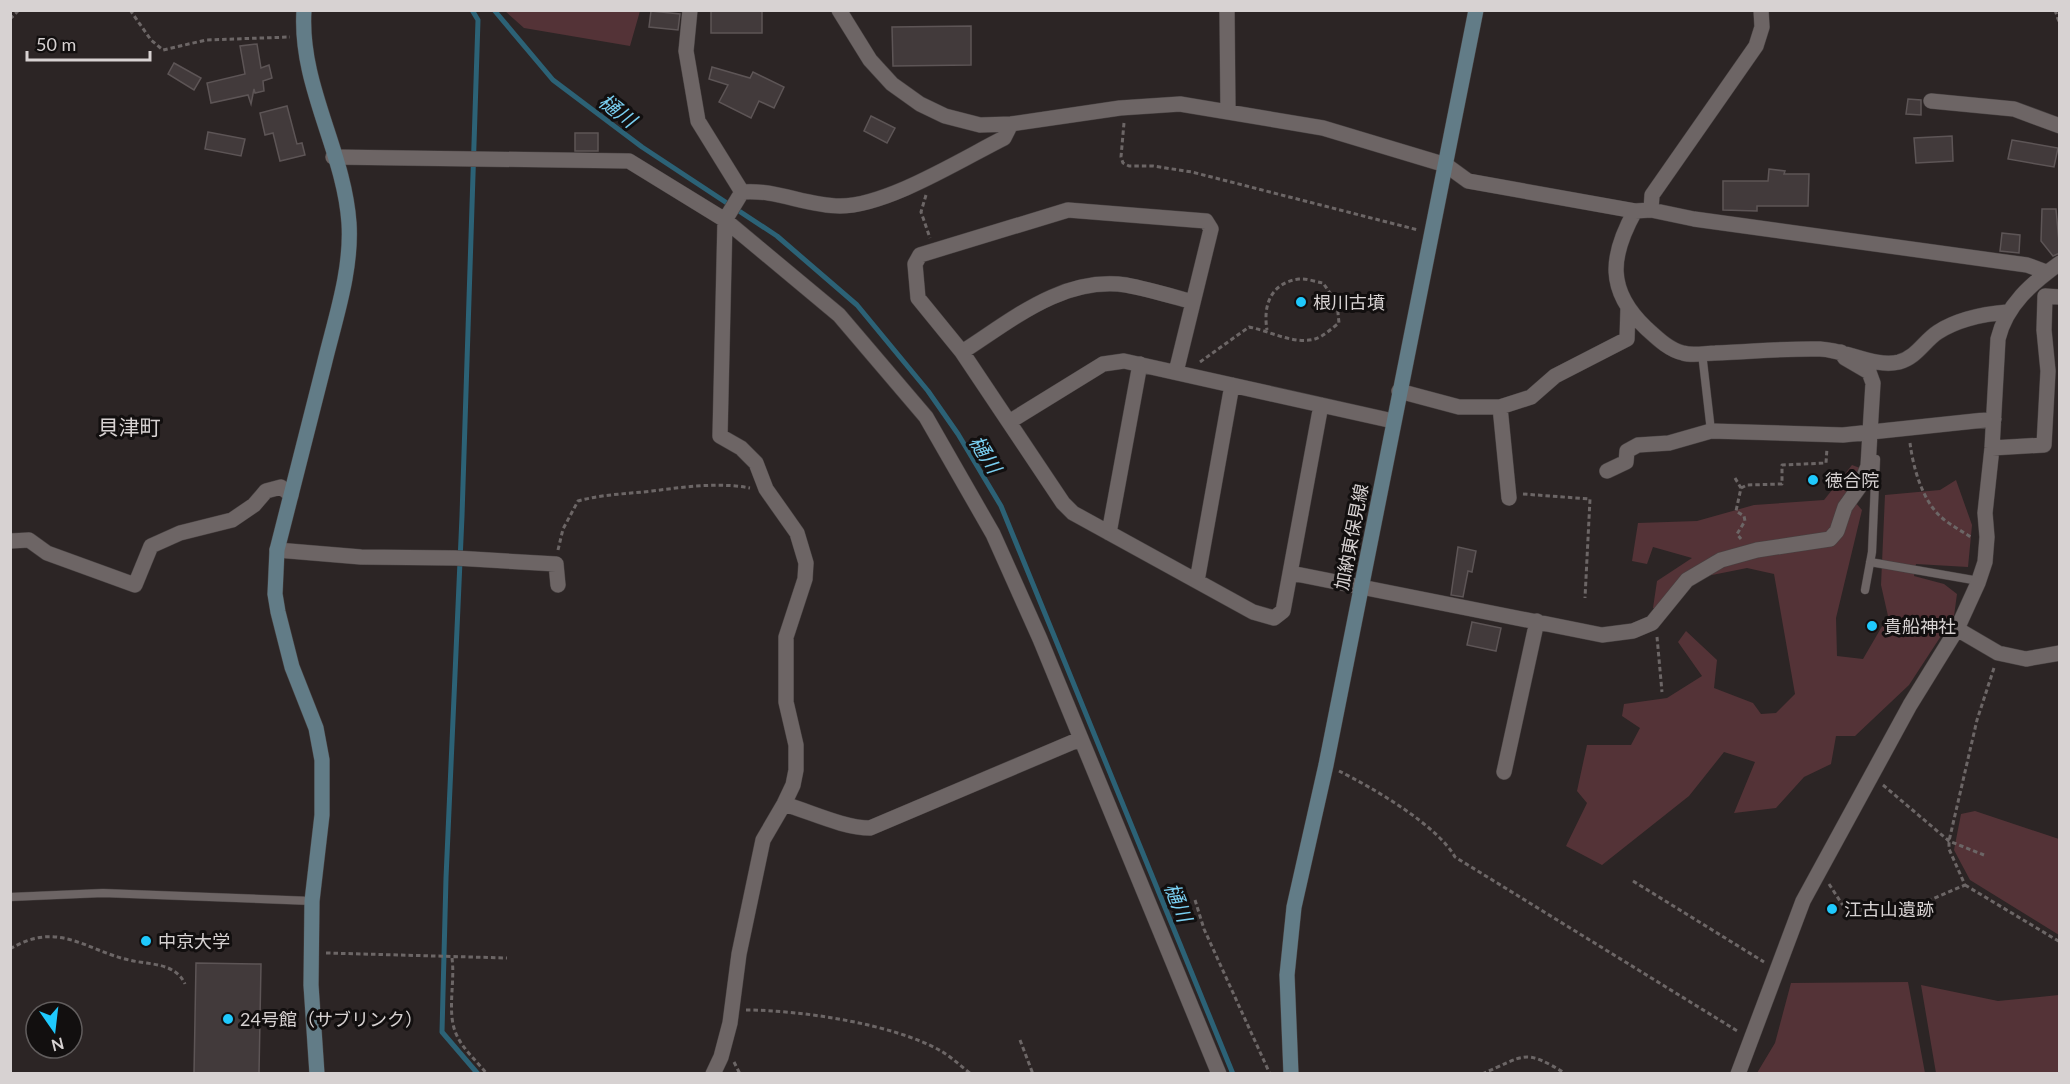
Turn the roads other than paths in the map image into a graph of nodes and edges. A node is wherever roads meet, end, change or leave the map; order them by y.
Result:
1 (304, 10) edge
2 (690, 10) edge
3 (839, 10) edge
4 (1227, 10) edge
5 (1476, 10) edge
6 (1761, 10) edge
7 (1930, 101) dead end
8 (1228, 111) junction
9 (1011, 124) junction
10 (2060, 126) edge
11 (333, 157) junction
12 (1446, 165) junction
13 (740, 195) junction
14 (1651, 210) junction
15 (1635, 211) junction
16 (726, 218) junction
17 (2060, 263) edge
18 (2046, 272) junction
19 (2060, 297) edge
20 (1193, 302) junction
21 (1628, 308) junction
22 (2007, 312) junction
23 (962, 352) junction
24 (1841, 352) junction
25 (1702, 353) junction
26 (1140, 364) junction
27 (1180, 373) junction
28 (1232, 385) junction
29 (1399, 391) junction
30 (1321, 405) junction
31 (1500, 407) junction
32 (1994, 419) junction
33 (1393, 421) junction
34 (1010, 422) junction
35 (1711, 431) junction
36 (1870, 431) junction
37 (1992, 448) junction
38 (1872, 459) junction
39 (1885, 459) dead end
40 (1607, 471) dead end
41 (1509, 493) road end
42 (291, 495) junction
43 (1109, 533) junction
44 (10, 541) edge
45 (278, 550) junction
46 (1870, 562) junction
47 (1291, 573) junction
48 (1979, 580) junction
49 (1197, 581) junction
50 (558, 585) dead end
51 (1362, 586) junction
52 (1865, 590) dead end
53 (1537, 621) junction
54 (1957, 628) junction
55 (2060, 653) edge
56 (1080, 739) junction
57 (1504, 772) dead end
58 (784, 804) junction
59 (10, 897) edge
60 (312, 901) junction
61 (317, 1074) edge
62 (713, 1074) edge
63 (1219, 1074) edge
64 (1291, 1074) edge
65 (1738, 1074) edge

1 - 11 street
2 - 13 street
3 - 9 street
4 - 8 street
5 - 12 street, 加納東保見線
6 - 14 street
7 - 10 street
8 - 9 street
8 - 12 street
9 - 13 street
11 - 16 street
11 - 42 street
12 - 15 street
12 - 29 street, 加納東保見線
13 - 16 street
14 - 15 street
14 - 18 street
15 - 21 street
16 - 56 street
16 - 58 street
17 - 18 street
18 - 22 street
19 - 37 street
20 - 23 street
20 - 23 street
20 - 27 street
21 - 25 street
21 - 31 street
22 - 24 street
22 - 32 street
23 - 34 street
24 - 25 street
24 - 36 street
25 - 35 lane
26 - 27 street
26 - 34 street
26 - 43 street
27 - 28 street
28 - 30 street
28 - 49 street
29 - 31 street
29 - 33 street, 加納東保見線
30 - 33 street
30 - 47 street
31 - 41 street
32 - 36 street
32 - 37 street
33 - 51 street, 加納東保見線
34 - 43 street
35 - 36 street
35 - 40 street
36 - 38 street
37 - 48 street
38 - 39 lane
38 - 46 lane
38 - 53 street
42 - 44 street
42 - 45 street
43 - 49 street
45 - 50 street
45 - 60 street
46 - 48 lane
46 - 52 lane
47 - 49 street
47 - 51 street
48 - 54 street
51 - 53 street
51 - 64 street, 加納東保見線
53 - 57 street
54 - 55 street
54 - 65 street
56 - 58 street
56 - 63 street
58 - 62 street
59 - 60 lane
60 - 61 street

